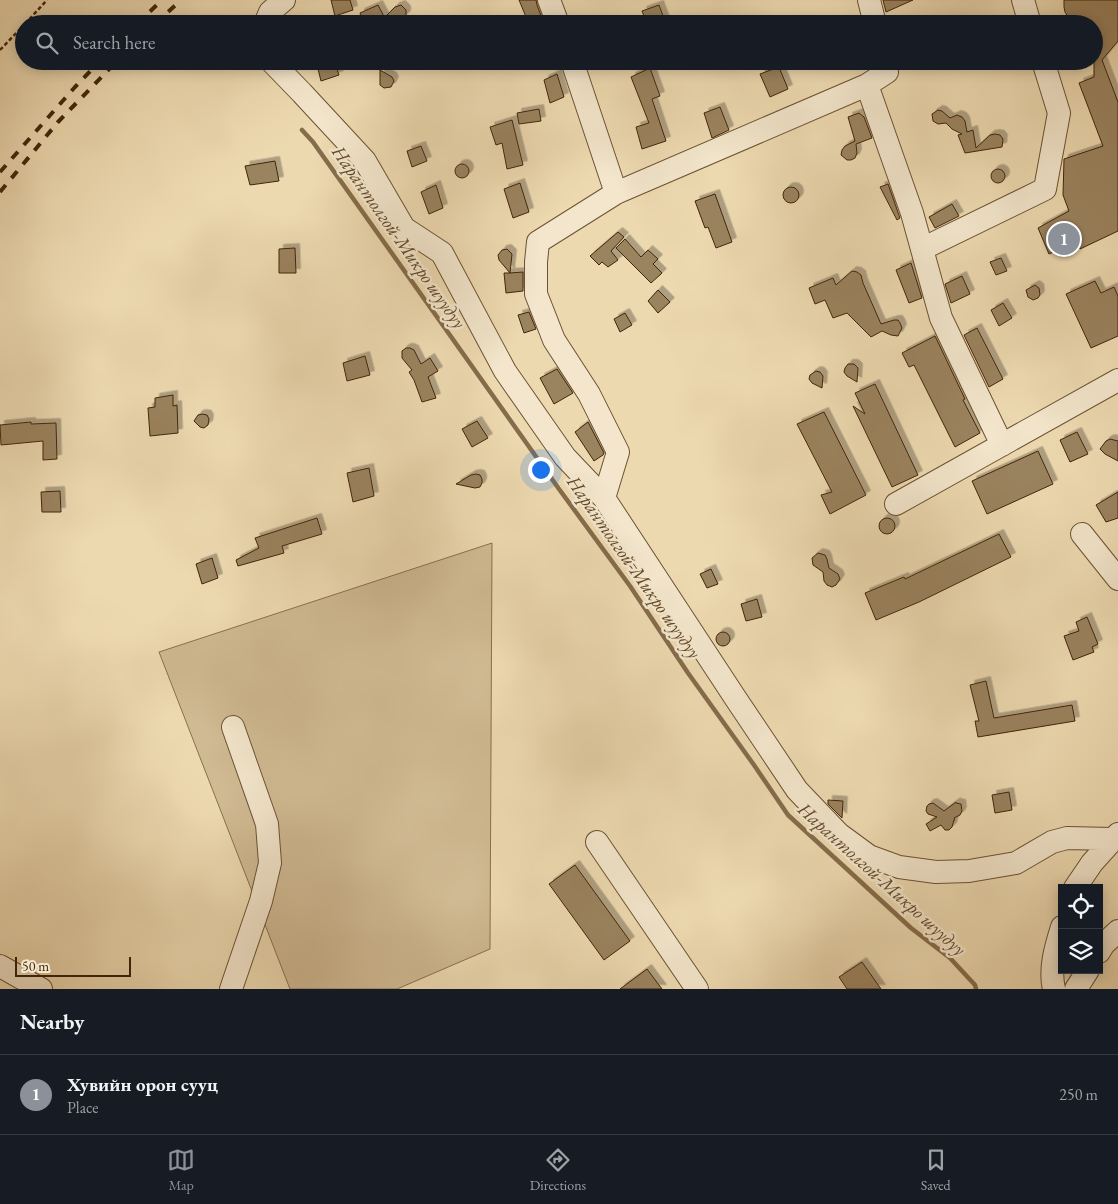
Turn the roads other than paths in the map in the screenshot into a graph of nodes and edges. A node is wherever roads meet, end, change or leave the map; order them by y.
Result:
1 (284, 0) edge
2 (549, 0) edge
3 (869, 0) edge
4 (1023, 0) edge
5 (269, 15) edge
6 (555, 15) edge
7 (873, 15) edge
8 (1027, 15) edge
9 (280, 70) edge
10 (575, 70) edge
11 (886, 70) edge
12 (1045, 70) edge
13 (867, 85) junction
14 (616, 193) junction
15 (922, 249) junction
16 (1118, 380) edge
17 (1002, 445) junction
18 (604, 498) junction
19 (896, 504) dead end
20 (1082, 534) dead end
21 (1118, 579) edge
22 (233, 726) dead end
23 (1116, 837) edge
24 (596, 842) dead end
25 (1078, 884) edge
26 (1061, 929) edge
27 (1118, 930) edge
28 (1103, 946) edge
29 (0, 966) edge
30 (1085, 974) edge
31 (42, 989) edge
32 (231, 989) edge
33 (697, 989) edge
34 (1054, 989) edge
35 (1076, 989) edge

1 - 5 lane
2 - 6 lane
3 - 7 lane
4 - 8 lane
9 - 18 lane
10 - 14 lane
11 - 13 lane
12 - 15 lane
13 - 14 lane
13 - 15 lane
14 - 18 lane
15 - 17 lane
16 - 17 lane
17 - 19 lane
18 - 23 lane
20 - 21 lane
22 - 32 lane
23 - 25 lane
24 - 33 lane
26 - 34 lane
27 - 28 lane
29 - 31 lane
30 - 35 lane

